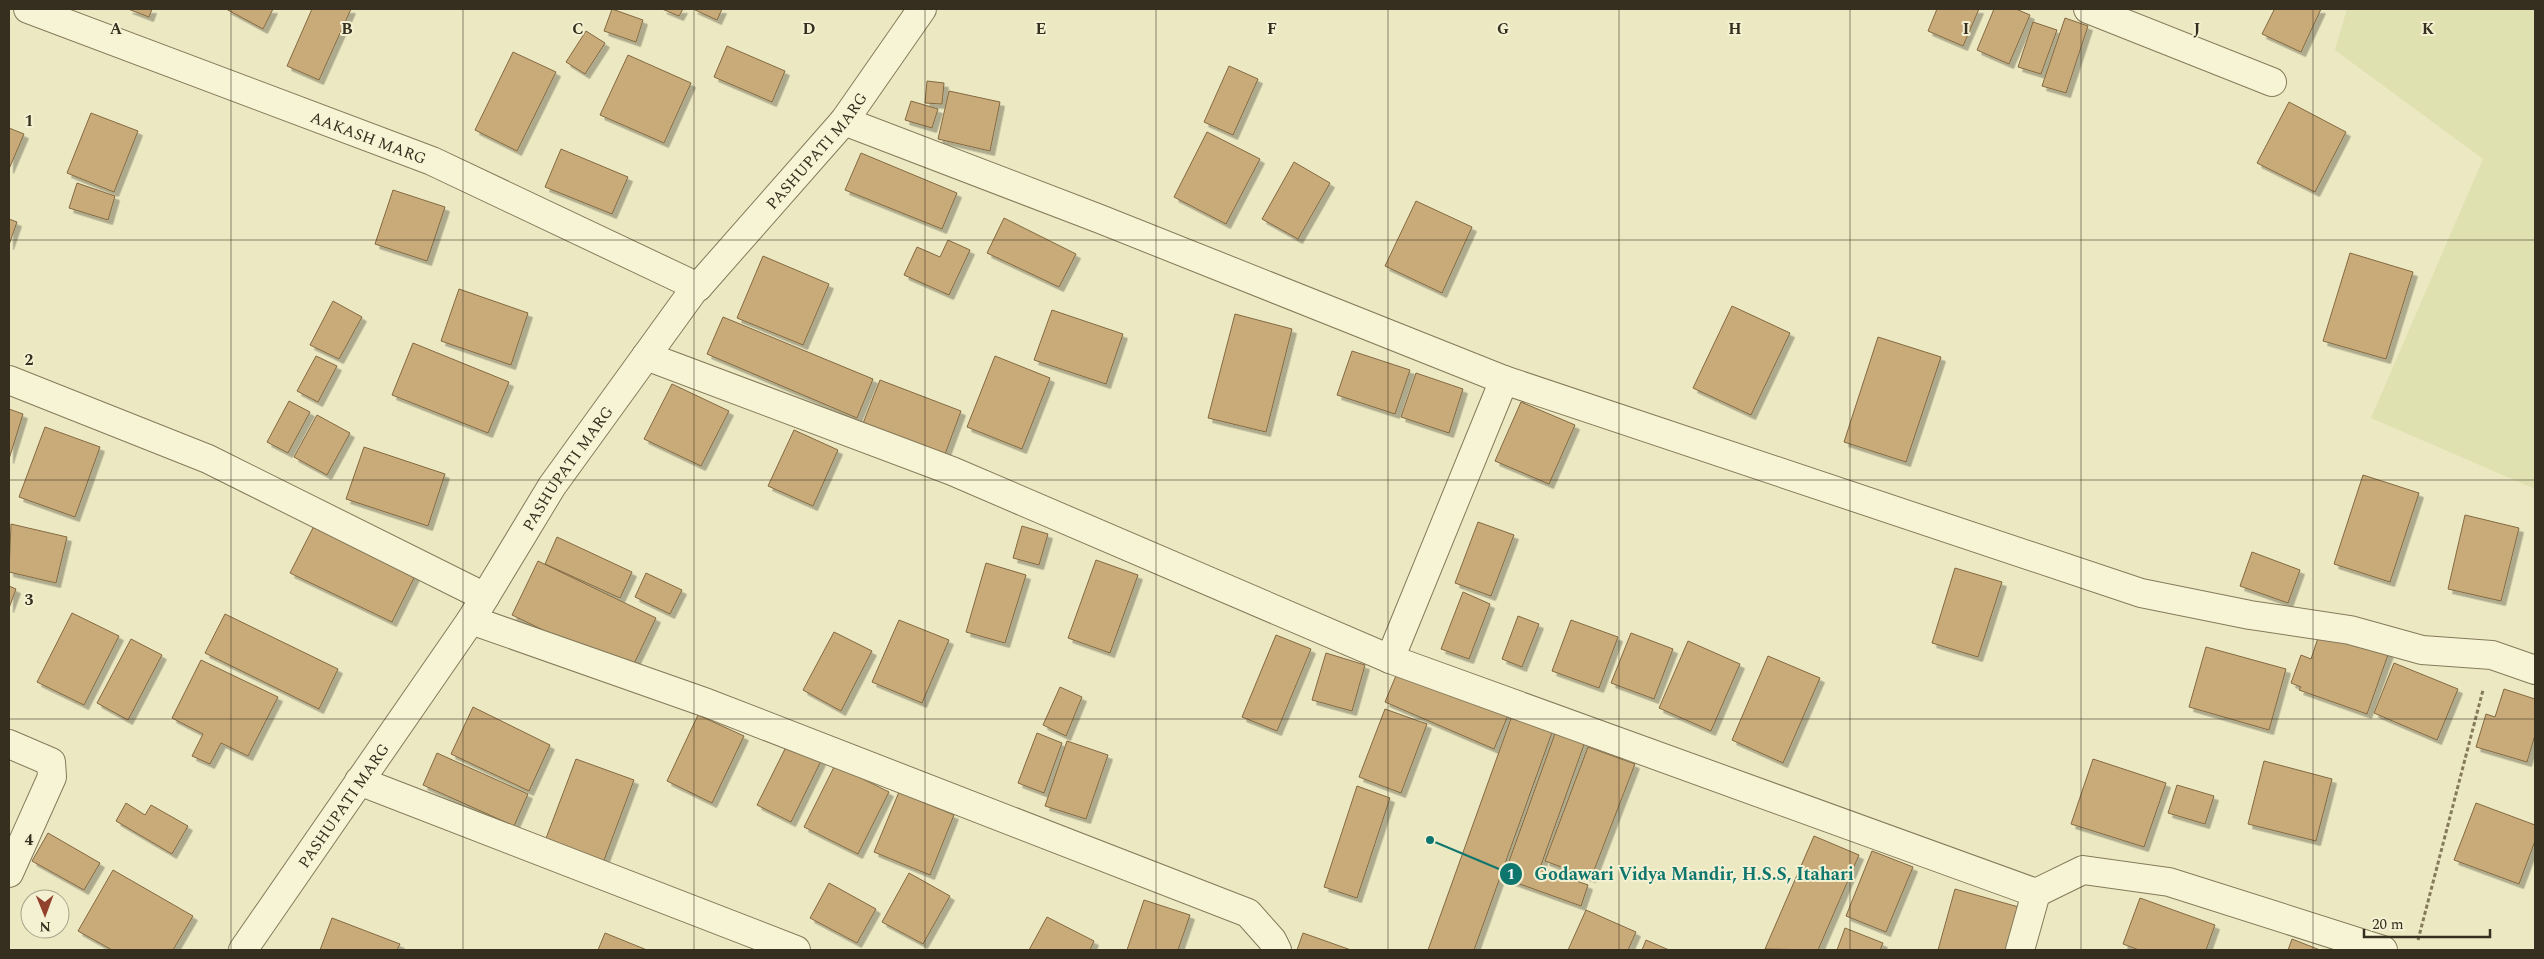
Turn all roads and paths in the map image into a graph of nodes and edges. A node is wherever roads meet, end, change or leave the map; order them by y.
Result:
1 (28, 9) edge
2 (922, 9) edge
3 (2088, 9) edge
4 (2272, 82) dead end
5 (844, 120) junction
6 (698, 287) junction
7 (646, 356) junction
8 (9, 380) edge
9 (1504, 380) junction
10 (478, 609) junction
11 (2492, 655) junction
12 (1390, 659) junction
13 (2535, 670) edge
14 (9, 744) edge
15 (360, 781) junction
16 (9, 874) edge
17 (2036, 893) junction
18 (2418, 941) dead end
19 (244, 950) edge
20 (796, 950) edge
21 (1277, 950) edge
22 (2020, 950) edge
23 (2384, 950) edge

1 - 6 street, AAKASH MARG
2 - 5 street, PASHUPATI MARG
3 - 4 street
5 - 6 street, PASHUPATI MARG
5 - 9 street
6 - 7 street, PASHUPATI MARG
7 - 10 street, PASHUPATI MARG
7 - 12 street
8 - 10 street
9 - 11 street
9 - 12 street
10 - 15 street, PASHUPATI MARG
10 - 21 street
11 - 13 street
11 - 18 path
12 - 17 street
14 - 16 street
15 - 19 street, PASHUPATI MARG
15 - 20 street
17 - 22 street
17 - 23 street

